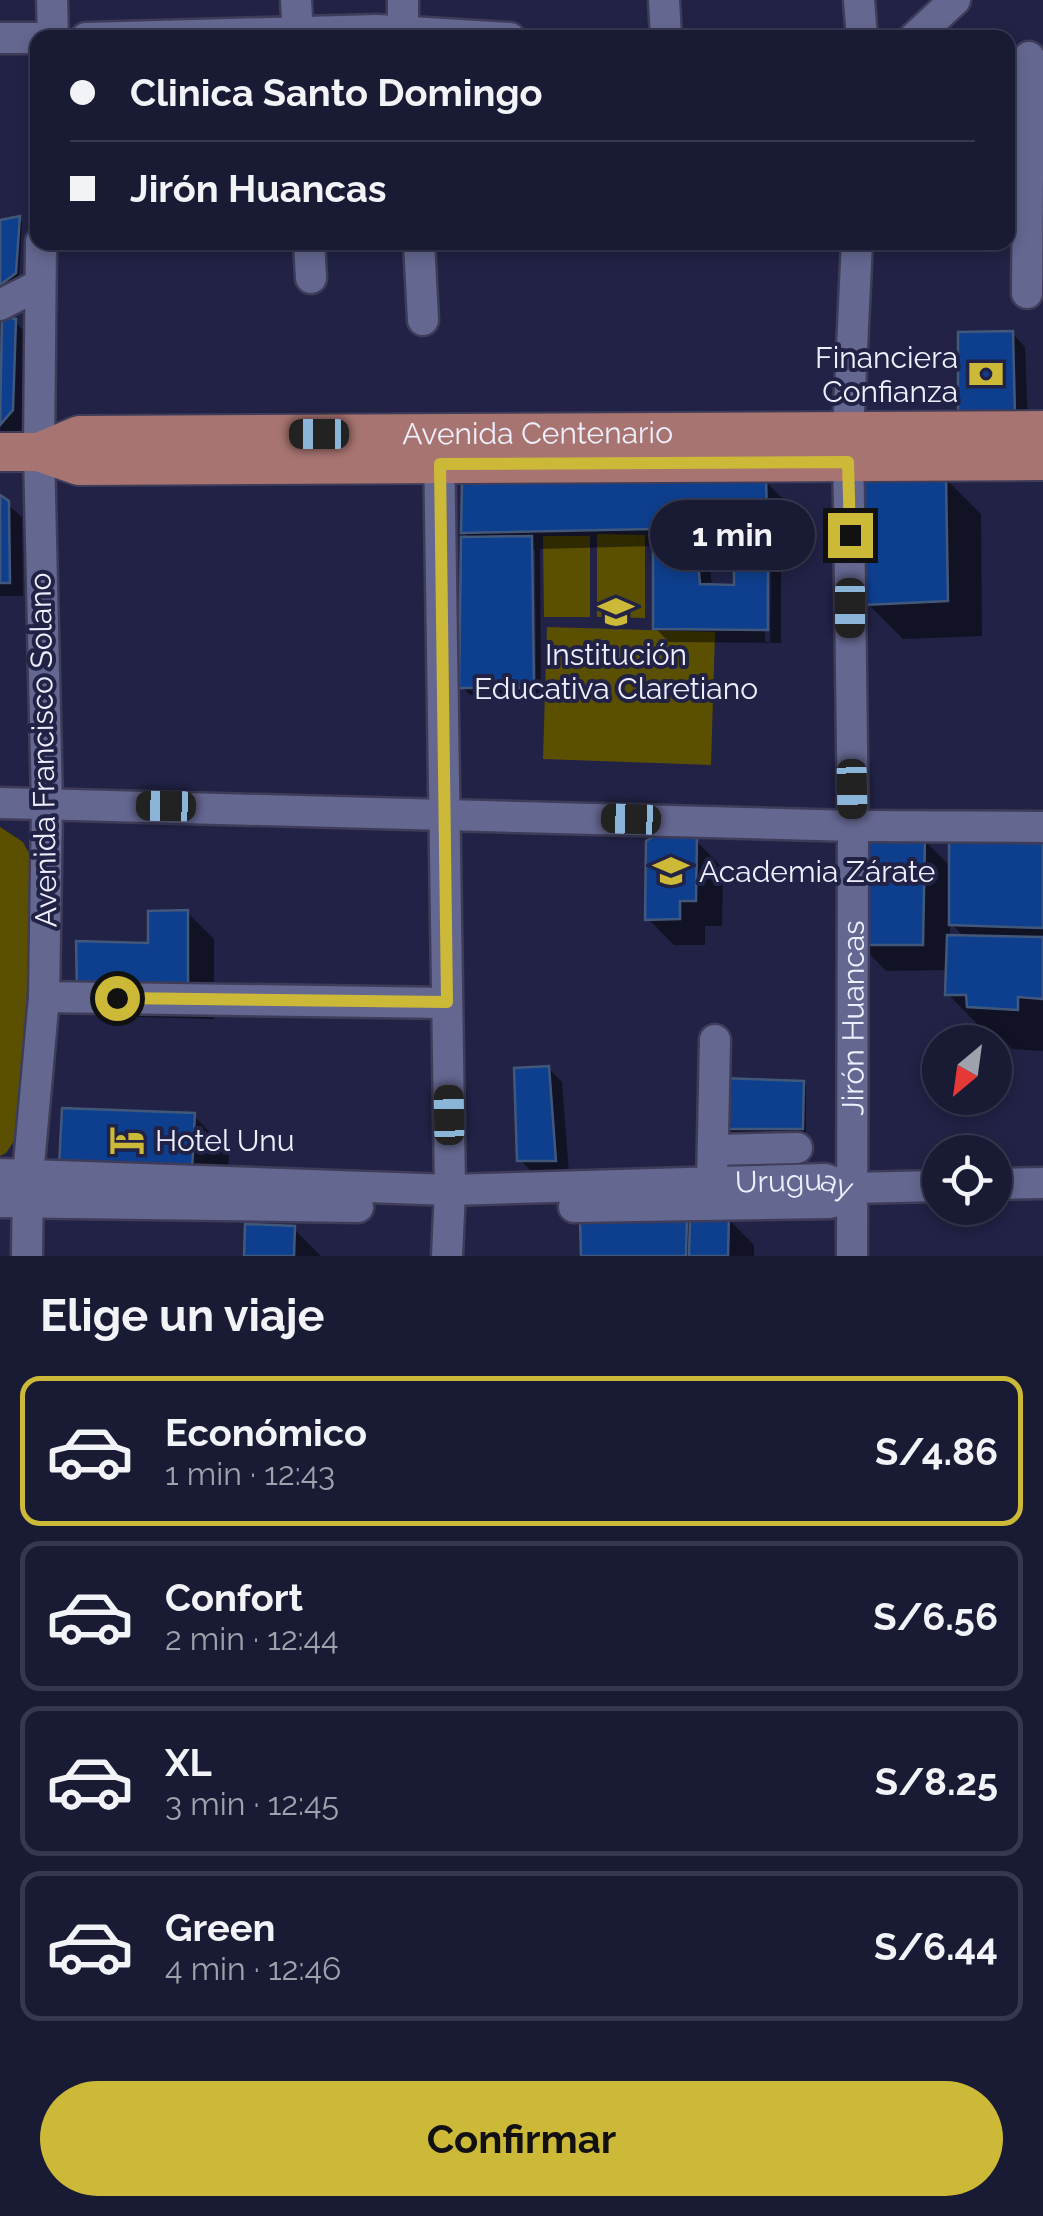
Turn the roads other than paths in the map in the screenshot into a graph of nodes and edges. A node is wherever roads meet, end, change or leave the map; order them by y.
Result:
1 (52, 0) edge
2 (296, 0) edge
3 (664, 0) edge
4 (859, 0) edge
5 (955, 0) edge
6 (403, 15) edge
7 (53, 30) edge
8 (298, 30) edge
9 (324, 30) edge
10 (473, 30) edge
11 (666, 30) edge
12 (861, 30) edge
13 (923, 30) edge
14 (0, 38) edge
15 (30, 38) edge
16 (1027, 58) edge
17 (40, 250) edge
18 (309, 250) edge
19 (419, 250) edge
20 (857, 250) edge
21 (311, 278) dead end
22 (38, 285) junction
23 (1027, 293) dead end
24 (0, 306) edge
25 (423, 320) dead end
26 (1043, 430) edge
27 (848, 447) junction
28 (440, 449) junction
29 (0, 452) edge
30 (39, 452) junction
31 (1043, 461) edge
32 (0, 803) edge
33 (46, 804) junction
34 (446, 813) junction
35 (853, 826) junction
36 (1043, 827) edge
37 (44, 997) junction
38 (447, 1002) junction
39 (715, 1040) dead end
40 (798, 1148) dead end
41 (714, 1150) junction
42 (1043, 1183) edge
43 (712, 1184) junction
44 (1012, 1184) edge
45 (922, 1186) edge
46 (14, 1188) edge
47 (852, 1188) junction
48 (449, 1200) junction
49 (28, 1256) edge
50 (447, 1256) edge
51 (852, 1256) edge

1 - 7 street
2 - 8 street
3 - 11 street
4 - 12 street
5 - 13 street
6 - 9 street
6 - 10 street
14 - 15 street
16 - 23 street
17 - 22 street, Avenida Francisco Solano
18 - 21 street
19 - 25 street
20 - 27 street, Jirón Huancas
22 - 24 street
22 - 30 street, Avenida Francisco Solano
26 - 27 main road, Avenida Centenario
27 - 28 main road, Avenida Centenario
27 - 31 main road, Avenida Centenario
27 - 35 street, Jirón Huancas
28 - 30 main road, Avenida Centenario
28 - 34 street
29 - 30 main road, Avenida Centenario
30 - 33 street, Avenida Francisco Solano
32 - 33 street
33 - 34 street
33 - 37 street, Avenida Francisco Solano
34 - 35 street
34 - 38 street
35 - 36 street
35 - 47 street, Jirón Huancas
37 - 38 street
37 - 46 street, Avenida Francisco Solano
38 - 48 street
39 - 41 street
40 - 41 street
41 - 43 street
42 - 44 street
43 - 47 street, Uruguay
43 - 48 street, Uruguay
45 - 47 street
46 - 48 street, Uruguay
46 - 49 street, Avenida Francisco Solano
47 - 48 street, Uruguay
47 - 51 street, Jirón Huancas
48 - 50 street

